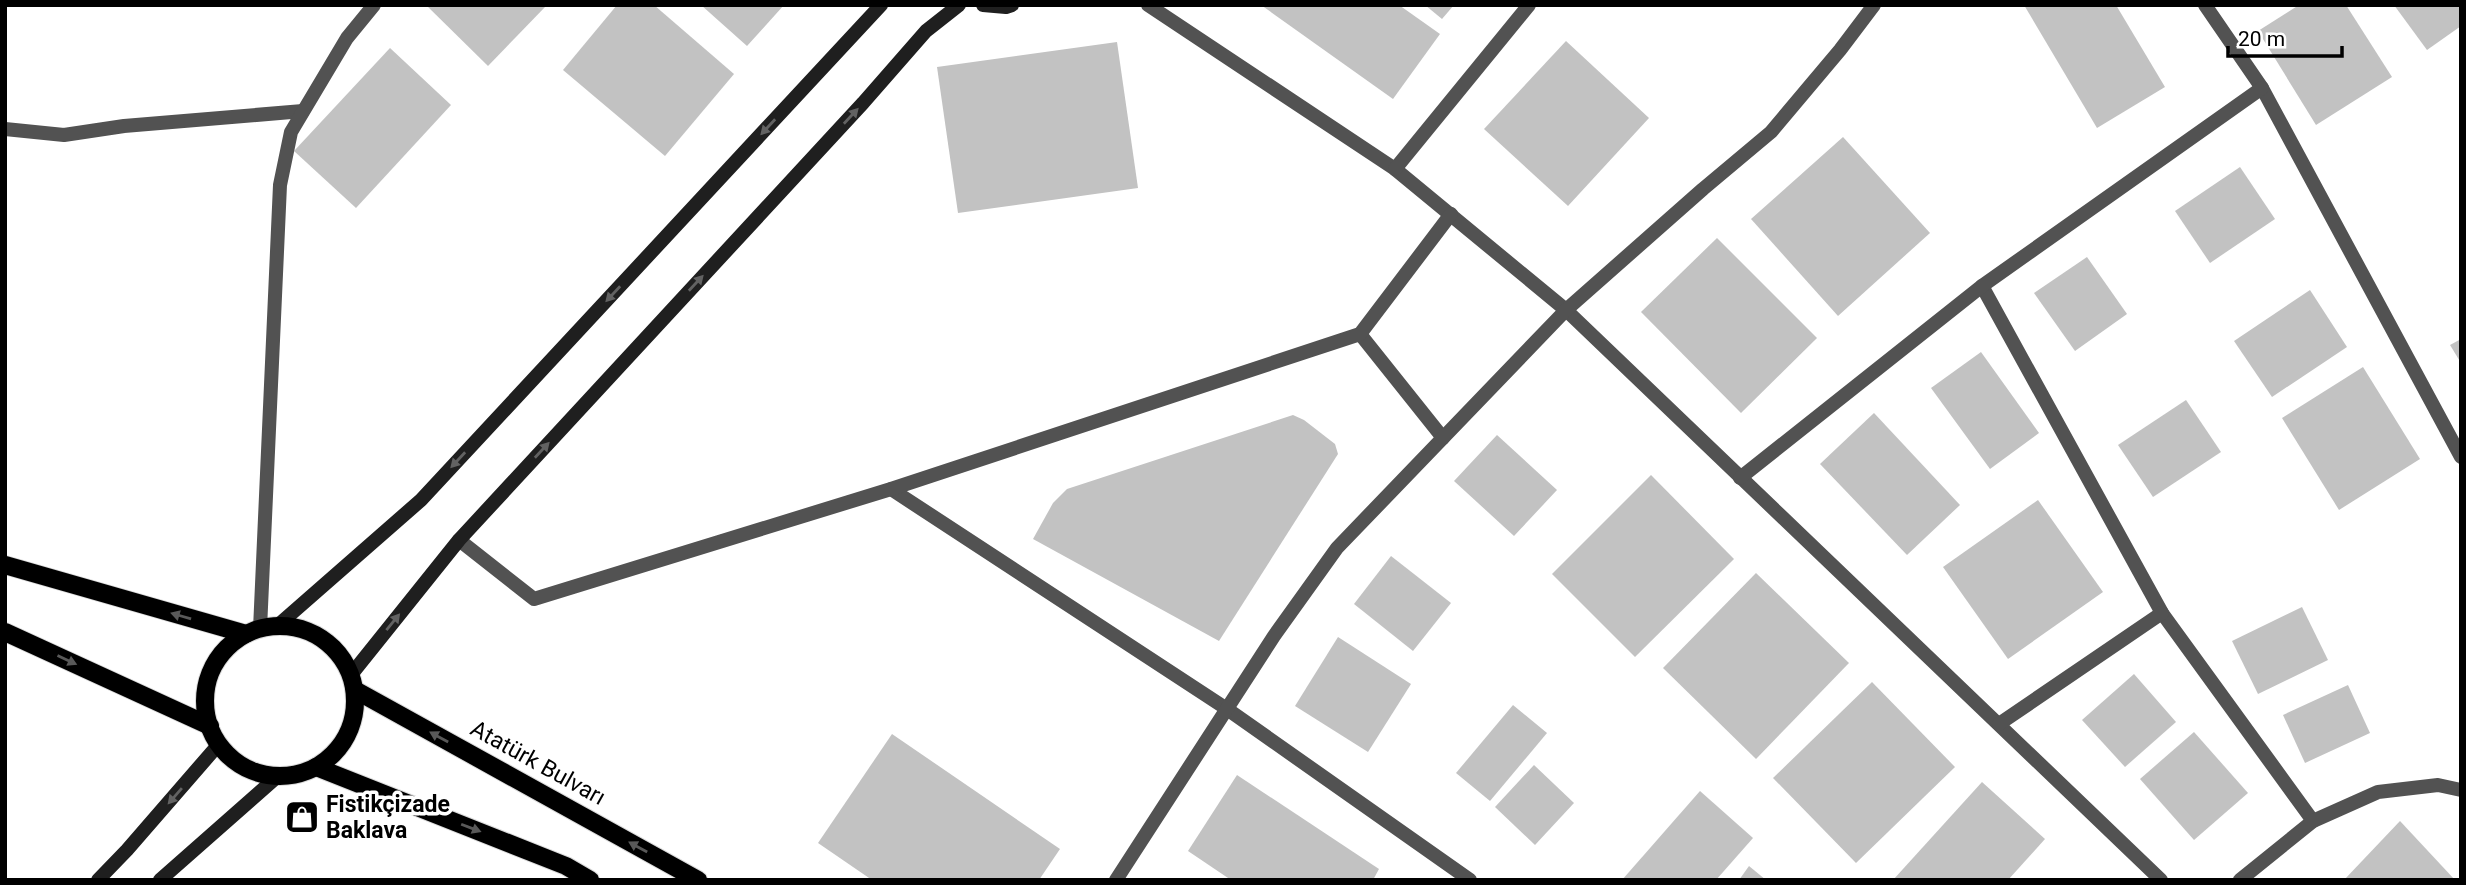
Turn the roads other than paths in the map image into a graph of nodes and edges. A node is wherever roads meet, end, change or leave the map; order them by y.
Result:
1 (374, 5) edge
2 (881, 5) edge
3 (959, 5) edge
4 (983, 5) edge
5 (1012, 5) edge
6 (1148, 5) edge
7 (1529, 5) edge
8 (1874, 5) edge
9 (2206, 5) edge
10 (2262, 88) junction
11 (303, 111) junction
12 (5, 129) edge
13 (1395, 169) junction
14 (1451, 214) junction
15 (1982, 286) junction
16 (1566, 310) junction
17 (1360, 334) junction
18 (1443, 438) junction
19 (2461, 457) edge
20 (1740, 478) junction
21 (891, 489) junction
22 (458, 540) junction
23 (5, 565) edge
24 (2162, 613) junction
25 (261, 630) junction
26 (5, 632) edge
27 (352, 683) junction
28 (1227, 709) junction
29 (1998, 724) junction
30 (210, 726) junction
31 (219, 744) junction
32 (316, 768) junction
33 (278, 776) junction
34 (2461, 790) edge
35 (2313, 821) junction
36 (98, 880) edge
37 (160, 880) edge
38 (590, 880) edge
39 (698, 880) edge
40 (1116, 880) edge
41 (1470, 880) edge
42 (2161, 880) edge
43 (2240, 880) edge

1 - 11 street
2 -> 25 main road
22 -> 3 main road
4 - 5 main road
6 - 13 street
7 - 13 street
8 - 16 street
9 - 10 street
10 - 15 street
10 - 19 street
11 - 12 street
11 - 25 street
13 - 14 street
14 - 16 street
14 - 17 street
15 - 20 street
15 - 24 street
16 - 18 street
16 - 20 street
17 - 18 street
17 - 21 street
18 - 28 street
20 - 29 street
21 - 22 street
21 - 28 street
27 -> 22 main road
25 -> 23 main road
24 - 29 street
24 - 35 street
25 - 27 main road
25 - 30 main road
26 -> 30 main road
27 - 32 main road
39 -> 27 main road, Atatürk Bulvarı
28 - 40 street
28 - 41 street
29 - 42 street
30 - 31 main road
31 - 33 main road
31 -> 36 main road
32 - 33 main road
32 -> 38 main road
33 - 37 main road
34 - 35 street
35 - 43 street

